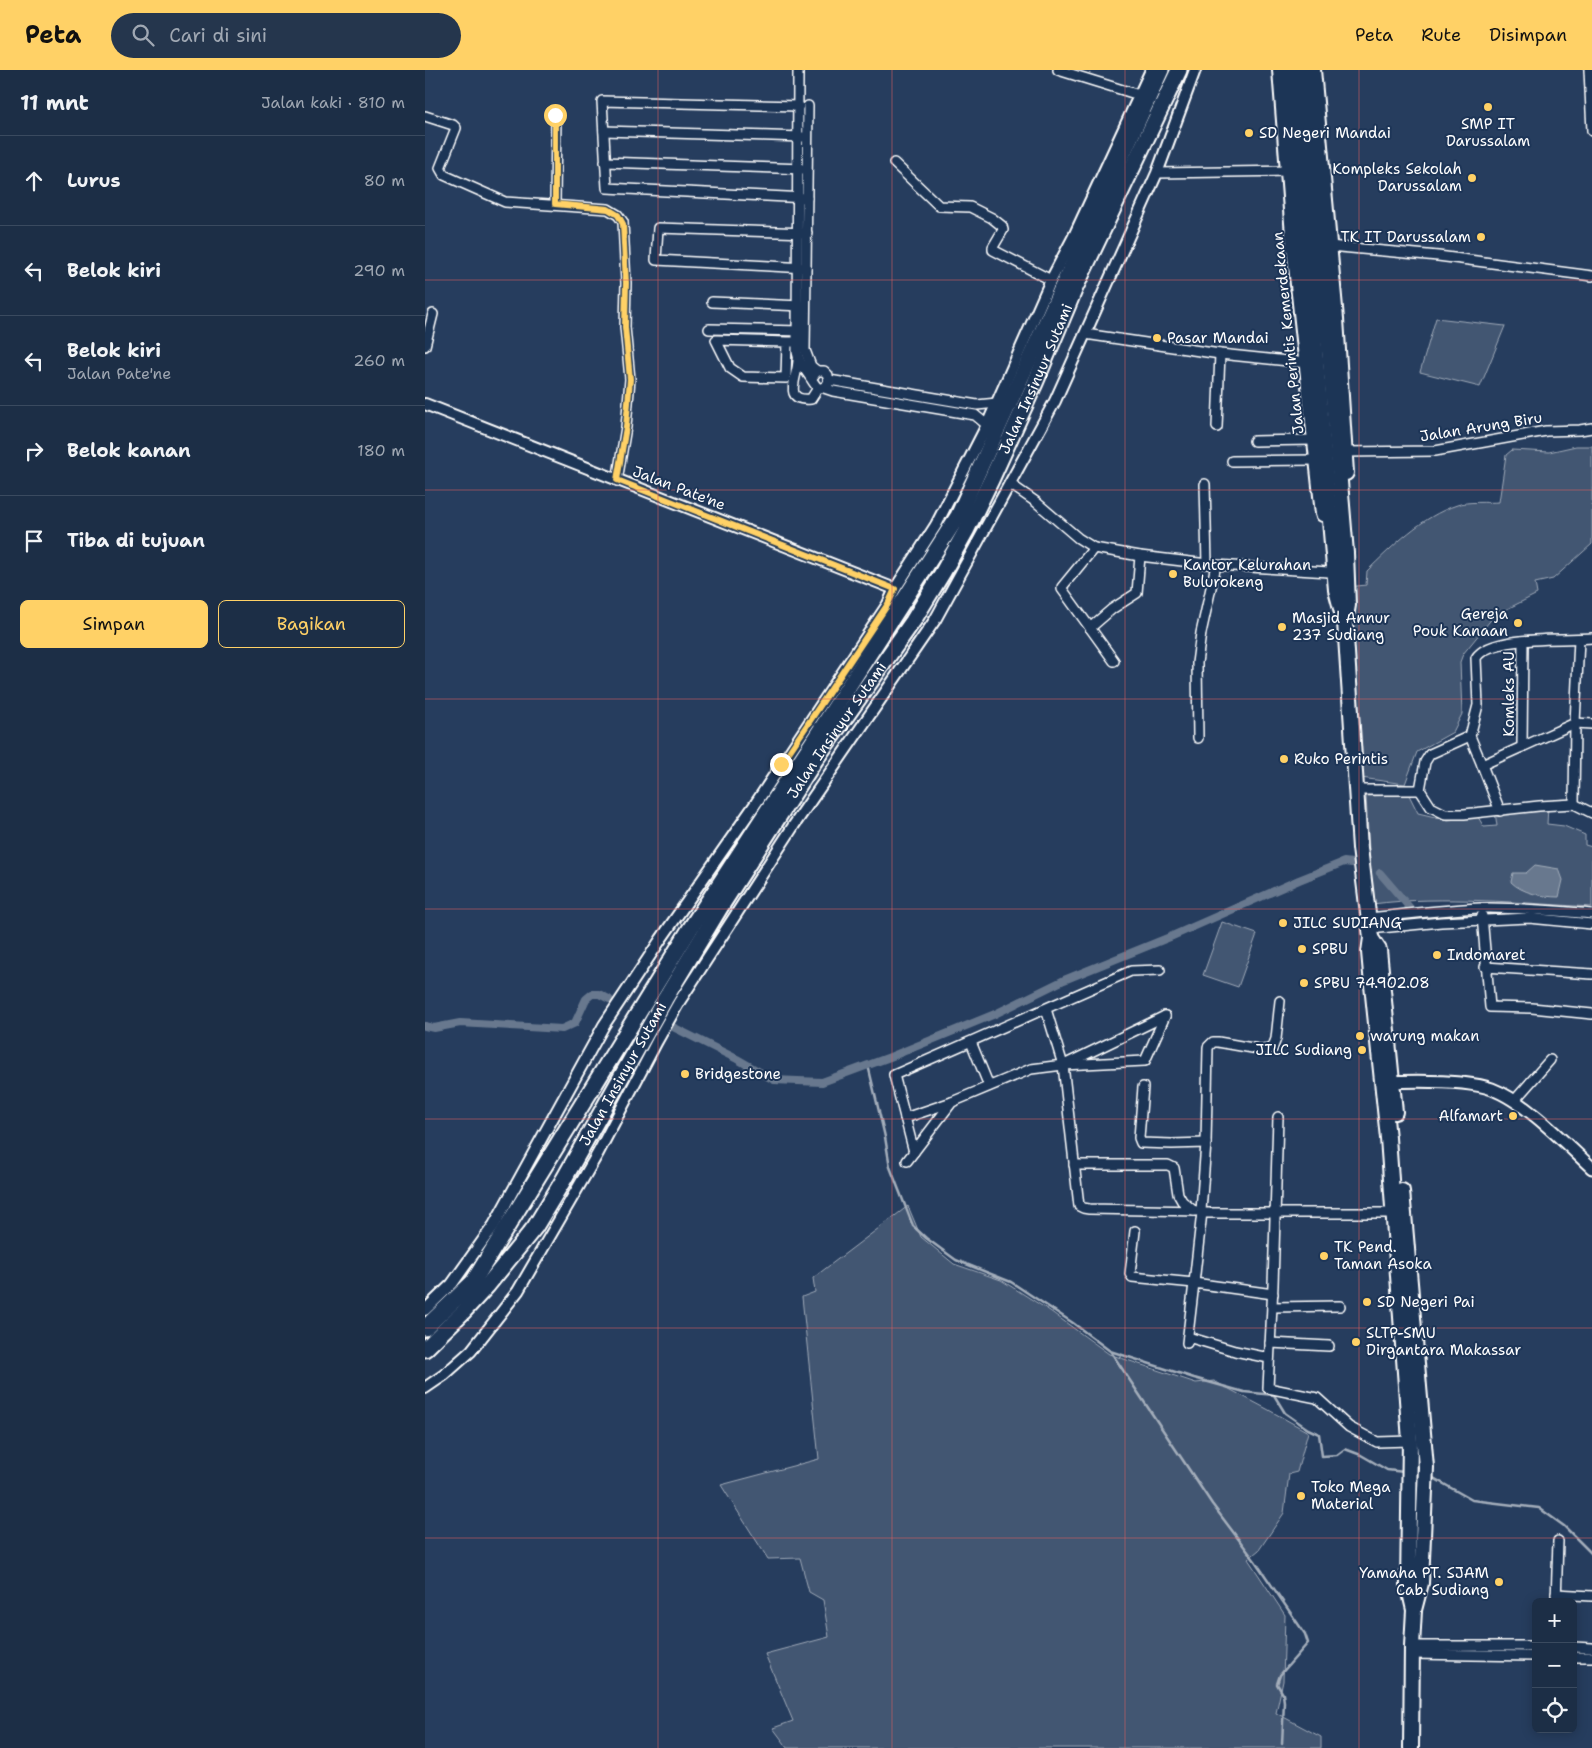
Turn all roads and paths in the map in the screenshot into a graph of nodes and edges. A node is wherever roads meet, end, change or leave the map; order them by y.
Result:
1 (798, 70) edge
2 (1058, 70) edge
3 (1151, 70) edge
4 (1161, 70) edge
5 (1179, 70) edge
6 (1195, 70) edge
7 (1280, 70) edge
8 (1293, 70) edge
9 (1304, 70) edge
10 (1313, 70) edge
11 (1589, 70) edge
12 (1591, 94) edge
13 (1139, 95) junction
14 (803, 106) junction
15 (555, 115) dead end
16 (425, 116) edge
17 (603, 131) junction
18 (1592, 131) edge
19 (803, 137) junction
20 (605, 162) junction
21 (894, 163) dead end
22 (803, 169) junction
23 (1289, 171) junction
24 (1157, 173) junction
25 (802, 198) junction
26 (555, 204) junction
27 (802, 233) junction
28 (1329, 246) junction
29 (802, 268) junction
30 (1592, 276) edge
31 (1051, 280) junction
32 (712, 302) dead end
33 (801, 306) junction
34 (433, 314) dead end
35 (709, 329) dead end
36 (801, 331) junction
37 (1085, 334) junction
38 (787, 342) junction
39 (797, 342) junction
40 (425, 346) edge
41 (1220, 354) junction
42 (798, 359) junction
43 (1307, 363) junction
44 (814, 375) junction
45 (824, 385) junction
46 (997, 403) junction
47 (425, 404) edge
48 (977, 405) junction
49 (975, 415) junction
50 (987, 425) junction
51 (1217, 427) dead end
52 (1592, 428) edge
53 (1254, 440) dead end
54 (1315, 440) junction
55 (1345, 452) junction
56 (1317, 460) junction
57 (1233, 461) dead end
58 (617, 480) junction
59 (1010, 484) junction
60 (1205, 484) dead end
61 (1094, 548) junction
62 (1140, 556) junction
63 (1212, 564) junction
64 (1329, 572) junction
65 (895, 589) junction
66 (1342, 590) junction
67 (1090, 628) junction
68 (1592, 638) edge
69 (1579, 639) junction
70 (1523, 640) junction
71 (1114, 661) dead end
72 (1575, 723) junction
73 (1592, 724) edge
74 (1470, 736) junction
75 (1198, 738) dead end
76 (1522, 747) junction
77 (1482, 764) junction
78 (1363, 790) junction
79 (1421, 790) junction
80 (1574, 804) junction
81 (1500, 811) junction
82 (1592, 813) edge
83 (1481, 908) junction
84 (1592, 914) edge
85 (1482, 920) junction
86 (1592, 924) edge
87 (1370, 929) junction
88 (1485, 966) junction
89 (1160, 970) dead end
90 (1592, 974) edge
91 (1281, 1001) dead end
92 (1046, 1009) junction
93 (1592, 1014) edge
94 (971, 1042) junction
95 (1550, 1060) dead end
96 (1063, 1065) junction
97 (1387, 1082) junction
98 (989, 1086) junction
99 (1143, 1087) dead end
100 (1514, 1101) junction
101 (952, 1102) junction
102 (1278, 1117) dead end
103 (905, 1118) junction
104 (1206, 1143) junction
105 (914, 1152) junction
106 (907, 1161) dead end
107 (1074, 1165) junction
108 (1592, 1168) edge
109 (1199, 1212) junction
110 (1394, 1213) junction
111 (1274, 1214) junction
112 (1135, 1231) dead end
113 (1194, 1282) junction
114 (1273, 1294) junction
115 (1340, 1306) dead end
116 (1271, 1307) junction
117 (425, 1310) edge
118 (425, 1328) edge
119 (1270, 1343) junction
120 (1329, 1346) dead end
121 (425, 1349) edge
122 (1269, 1358) junction
123 (425, 1388) edge
124 (1410, 1441) junction
125 (1557, 1542) dead end
126 (1592, 1596) edge
127 (1556, 1598) edge
128 (1413, 1610) junction
129 (1532, 1646) edge
130 (1577, 1647) edge
131 (1592, 1648) edge
132 (1412, 1650) junction
133 (1532, 1656) edge
134 (1577, 1657) edge
135 (1592, 1657) edge
136 (1411, 1748) edge

1 - 14 street
2 - 13 street
3 - 13 street
4 - 118 highway, Jalan Insinyur Sutami
5 - 121 highway, Jalan Insinyur Sutami
6 - 24 street
7 - 23 main road, Jalan Perintis Kemerdekaan
8 - 66 main road, Jalan Perintis Kemerdekaan
9 - 66 main road, Jalan Perintis Kemerdekaan
10 - 28 main road, Jalan Perintis Kemerdekaan
11 - 12 street
12 - 18 street
13 - 31 street
14 - 17 street
14 - 19 street
15 - 26 street
16 - 26 street
17 - 19 street
17 - 20 street
19 - 22 street
20 - 22 street
20 - 25 street
21 - 31 street
22 - 25 street
23 - 24 street
23 - 43 main road, Jalan Perintis Kemerdekaan
24 - 37 street
25 - 27 street
26 - 58 street
27 - 29 street
27 - 29 street
28 - 30 street
28 - 55 main road, Jalan Perintis Kemerdekaan
29 - 33 street
31 - 46 street
32 - 33 street
33 - 36 street
34 - 40 street
35 - 36 street
36 - 39 street
36 - 44 street
37 - 41 street
37 - 59 street
38 - 38 street
38 - 39 street
39 - 42 street
41 - 43 street
41 - 51 street
42 - 44 street
42 - 45 street
43 - 54 main road, Jalan Perintis Kemerdekaan
44 - 45 street
44 - 45 street
45 - 48 street
45 - 49 street
46 - 48 street
46 - 50 street
47 - 58 street, Jalan Pate'ne
48 - 49 street
49 - 50 street
50 - 65 street
52 - 55 street, Jalan Arung Biru
53 - 54 street
54 - 56 main road, Jalan Perintis Kemerdekaan
55 - 66 main road, Jalan Perintis Kemerdekaan
56 - 57 street
56 - 64 main road, Jalan Perintis Kemerdekaan
58 - 65 street, Jalan Pate'ne
59 - 61 street
59 - 123 street
60 - 63 street
61 - 62 street
61 - 67 street
62 - 63 street
62 - 67 street
63 - 64 street
63 - 75 street
64 - 66 main road, Jalan Perintis Kemerdekaan
65 - 117 street
66 - 78 main road, Jalan Perintis Kemerdekaan
67 - 71 street
68 - 69 street, Komleks AU
69 - 70 street, Komleks AU
69 - 72 street
70 - 74 street, Komleks AU
70 - 76 street, Komleks AU
72 - 73 street, Komleks AU
72 - 76 street, Komleks AU
72 - 80 street
74 - 77 street
74 - 79 street
76 - 77 street, Komleks AU
77 - 81 street
78 - 79 street
78 - 87 main road, Jalan Perintis Kemerdekaan
79 - 81 street
80 - 81 street
80 - 82 street
83 - 84 street
83 - 85 street
83 - 87 street
85 - 86 street
85 - 87 street
85 - 88 street
87 - 97 main road, Jalan Perintis Kemerdekaan
88 - 90 street
88 - 93 street
89 - 92 street
91 - 104 street
92 - 94 street
92 - 96 street
94 - 98 street
94 - 103 street
95 - 100 street
96 - 96 street
96 - 98 street
96 - 107 street
97 - 100 main road
97 - 110 main road, Jalan Perintis Kemerdekaan
97 - 128 main road, Jalan Perintis Kemerdekaan
98 - 101 street
99 - 104 street
100 - 108 main road
101 - 103 street
101 - 105 street
102 - 111 street
103 - 105 street
104 - 109 street
105 - 106 street
107 - 109 street
107 - 109 street
109 - 111 street
109 - 113 street
110 - 111 street
110 - 124 main road, Jalan Perintis Kemerdekaan
111 - 114 street
112 - 113 street
113 - 114 street
113 - 122 street
114 - 116 street
115 - 116 street
116 - 119 street
119 - 120 street
119 - 122 street
122 - 124 street
124 - 128 main road, Jalan Perintis Kemerdekaan
125 - 127 street
126 - 127 street
128 - 132 main road, Jalan Perintis Kemerdekaan
129 - 132 street
130 - 131 street
132 - 133 street
132 - 136 main road, Jalan Perintis Kemerdekaan
134 - 135 street

